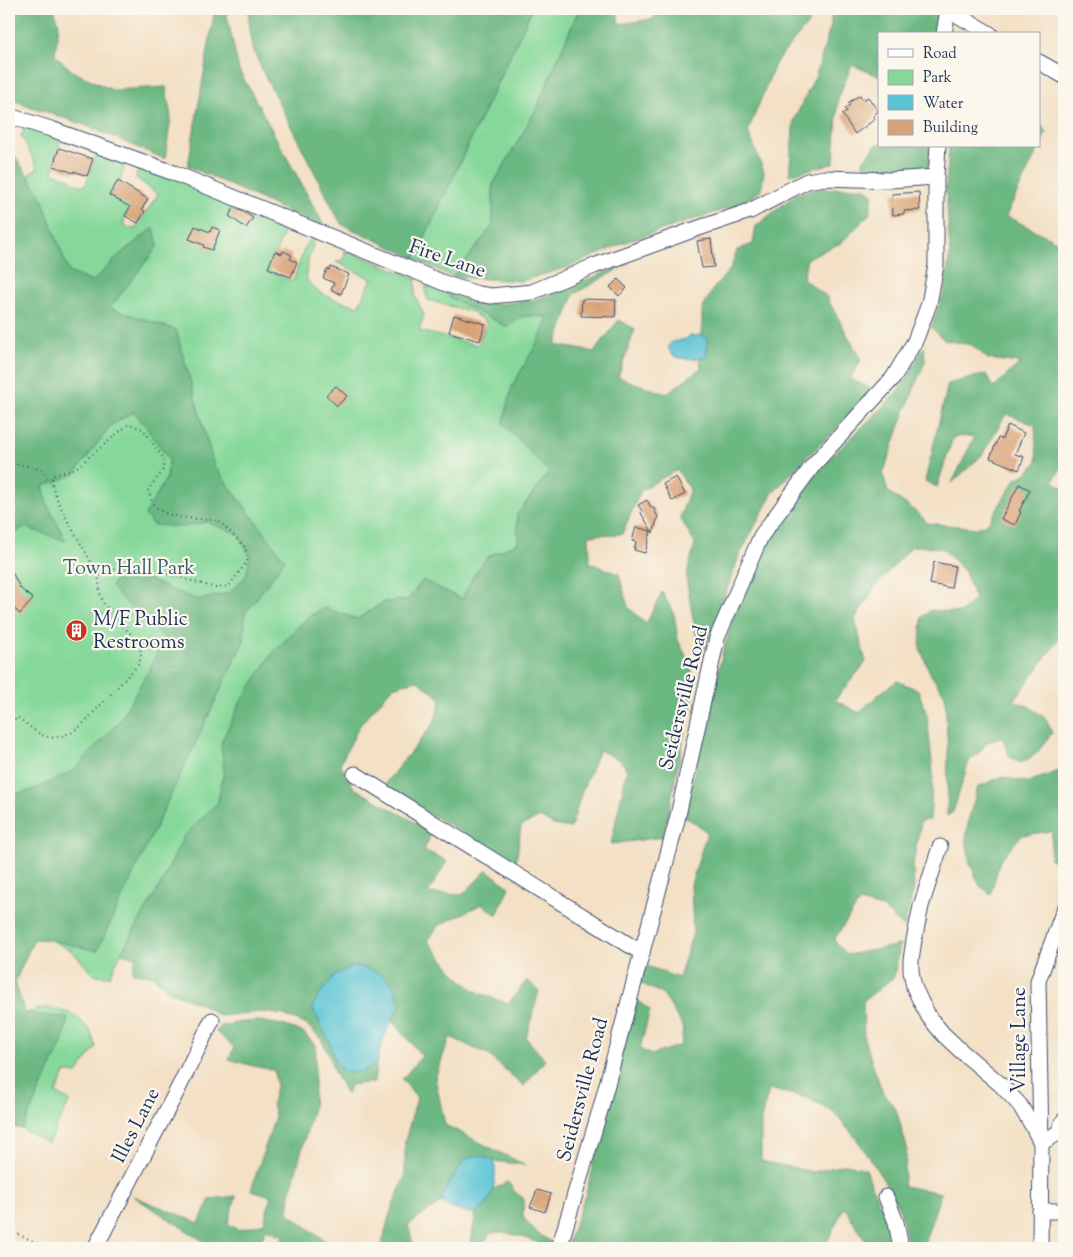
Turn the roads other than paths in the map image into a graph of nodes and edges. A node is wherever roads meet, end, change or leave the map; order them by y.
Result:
1 (948, 9) edge
2 (944, 32) edge
3 (987, 32) edge
4 (1040, 63) edge
5 (1064, 76) edge
6 (9, 116) edge
7 (938, 148) edge
8 (936, 177) junction
9 (355, 774) dead end
10 (940, 847) dead end
11 (1064, 910) edge
12 (642, 953) junction
13 (212, 1020) dead end
14 (1064, 1120) edge
15 (1041, 1143) junction
16 (886, 1197) dead end
17 (1040, 1211) junction
18 (1064, 1211) edge
19 (95, 1248) edge
20 (559, 1248) edge
21 (900, 1248) edge
22 (1040, 1248) edge

1 - 2 street
1 - 3 street
4 - 5 street
6 - 8 street, Fire Lane
7 - 8 street, Seidersville Road
8 - 12 street, Seidersville Road
9 - 12 street
10 - 15 street
11 - 15 street, Village Lane
12 - 20 street, Seidersville Road
13 - 19 street, Illes Lane
14 - 15 street
15 - 17 street, Village Lane
16 - 21 street
17 - 18 street
17 - 22 street, Village Lane

